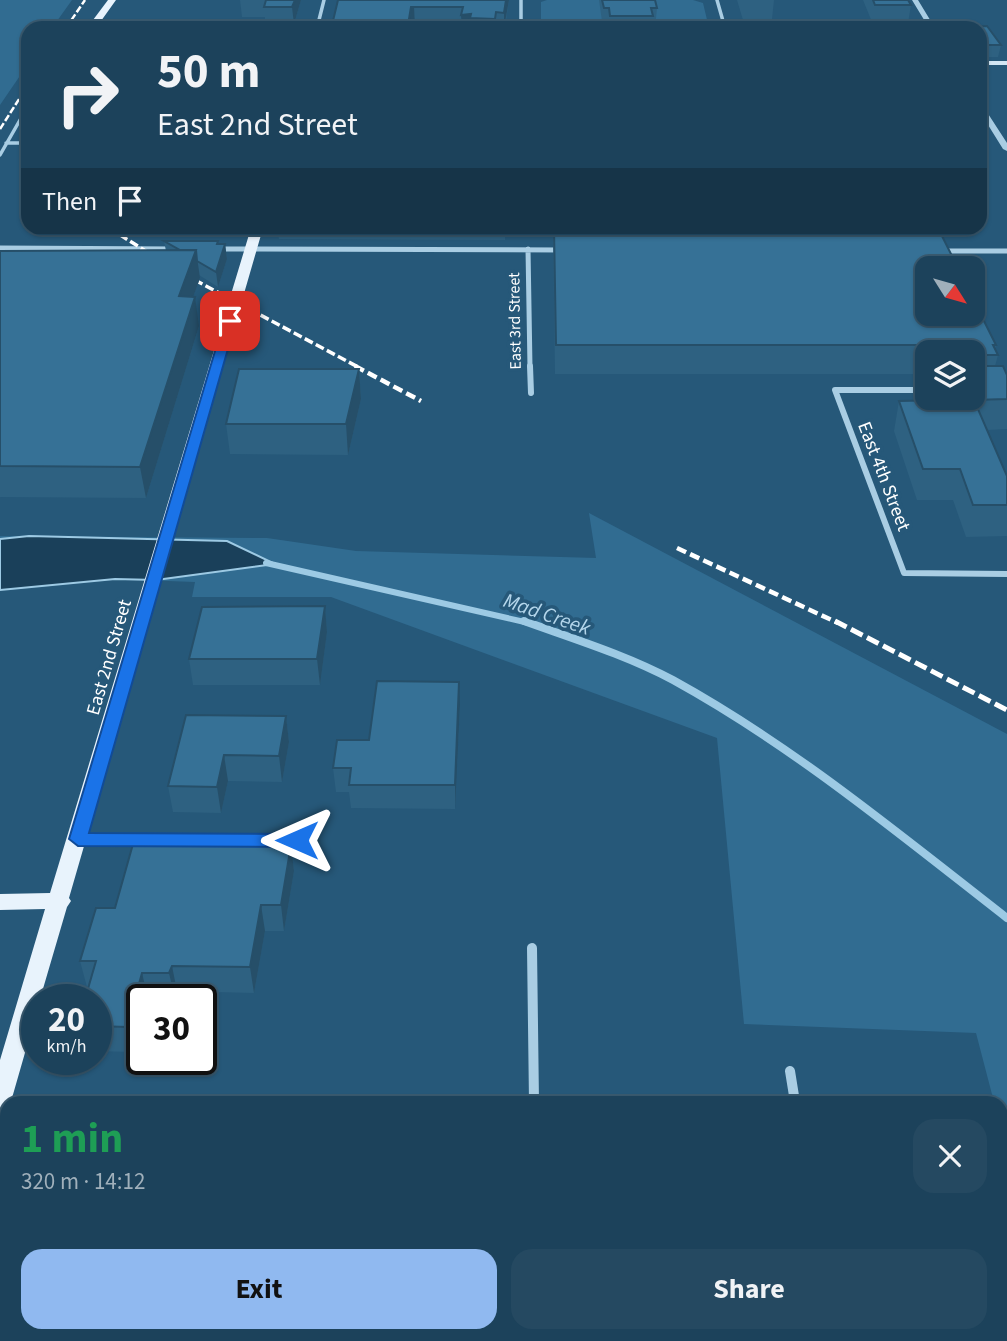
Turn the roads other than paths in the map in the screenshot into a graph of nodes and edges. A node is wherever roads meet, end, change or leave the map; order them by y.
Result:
1 (112, 0) edge
2 (324, 0) edge
3 (521, 0) edge
4 (717, 0) edge
5 (915, 0) edge
6 (96, 21) edge
7 (319, 21) edge
8 (521, 21) edge
9 (723, 21) edge
10 (928, 21) edge
11 (987, 63) edge
12 (1007, 63) edge
13 (987, 117) edge
14 (21, 118) edge
15 (6, 143) junction
16 (21, 143) edge
17 (1006, 147) edge
18 (0, 155) edge
19 (255, 235) edge
20 (0, 248) edge
21 (183, 249) edge
22 (205, 249) edge
23 (528, 249) junction
24 (251, 250) junction
25 (576, 250) edge
26 (936, 251) edge
27 (1007, 251) edge
28 (915, 390) edge
29 (531, 393) dead end
30 (1007, 574) edge
31 (78, 839) junction
32 (297, 840) dead end
33 (61, 901) junction
34 (0, 902) edge
35 (531, 948) dead end
36 (790, 1072) dead end
37 (1, 1096) edge
38 (534, 1096) edge
39 (793, 1096) edge

1 - 6 main road
2 - 7 street
3 - 8 street
4 - 9 street
5 - 10 street
11 - 12 main road
13 - 17 street
14 - 15 street
15 - 16 street
15 - 18 street
19 - 24 main road, East 2nd Street
20 - 21 street
22 - 24 street
23 - 24 street
23 - 25 street
23 - 29 street, East 3rd Street
24 - 31 main road, East 2nd Street
26 - 27 street
28 - 30 street, East 4th Street
31 - 32 street
31 - 33 main road, East 2nd Street
33 - 34 main road
33 - 37 main road, East 2nd Street
35 - 38 street
36 - 39 street

